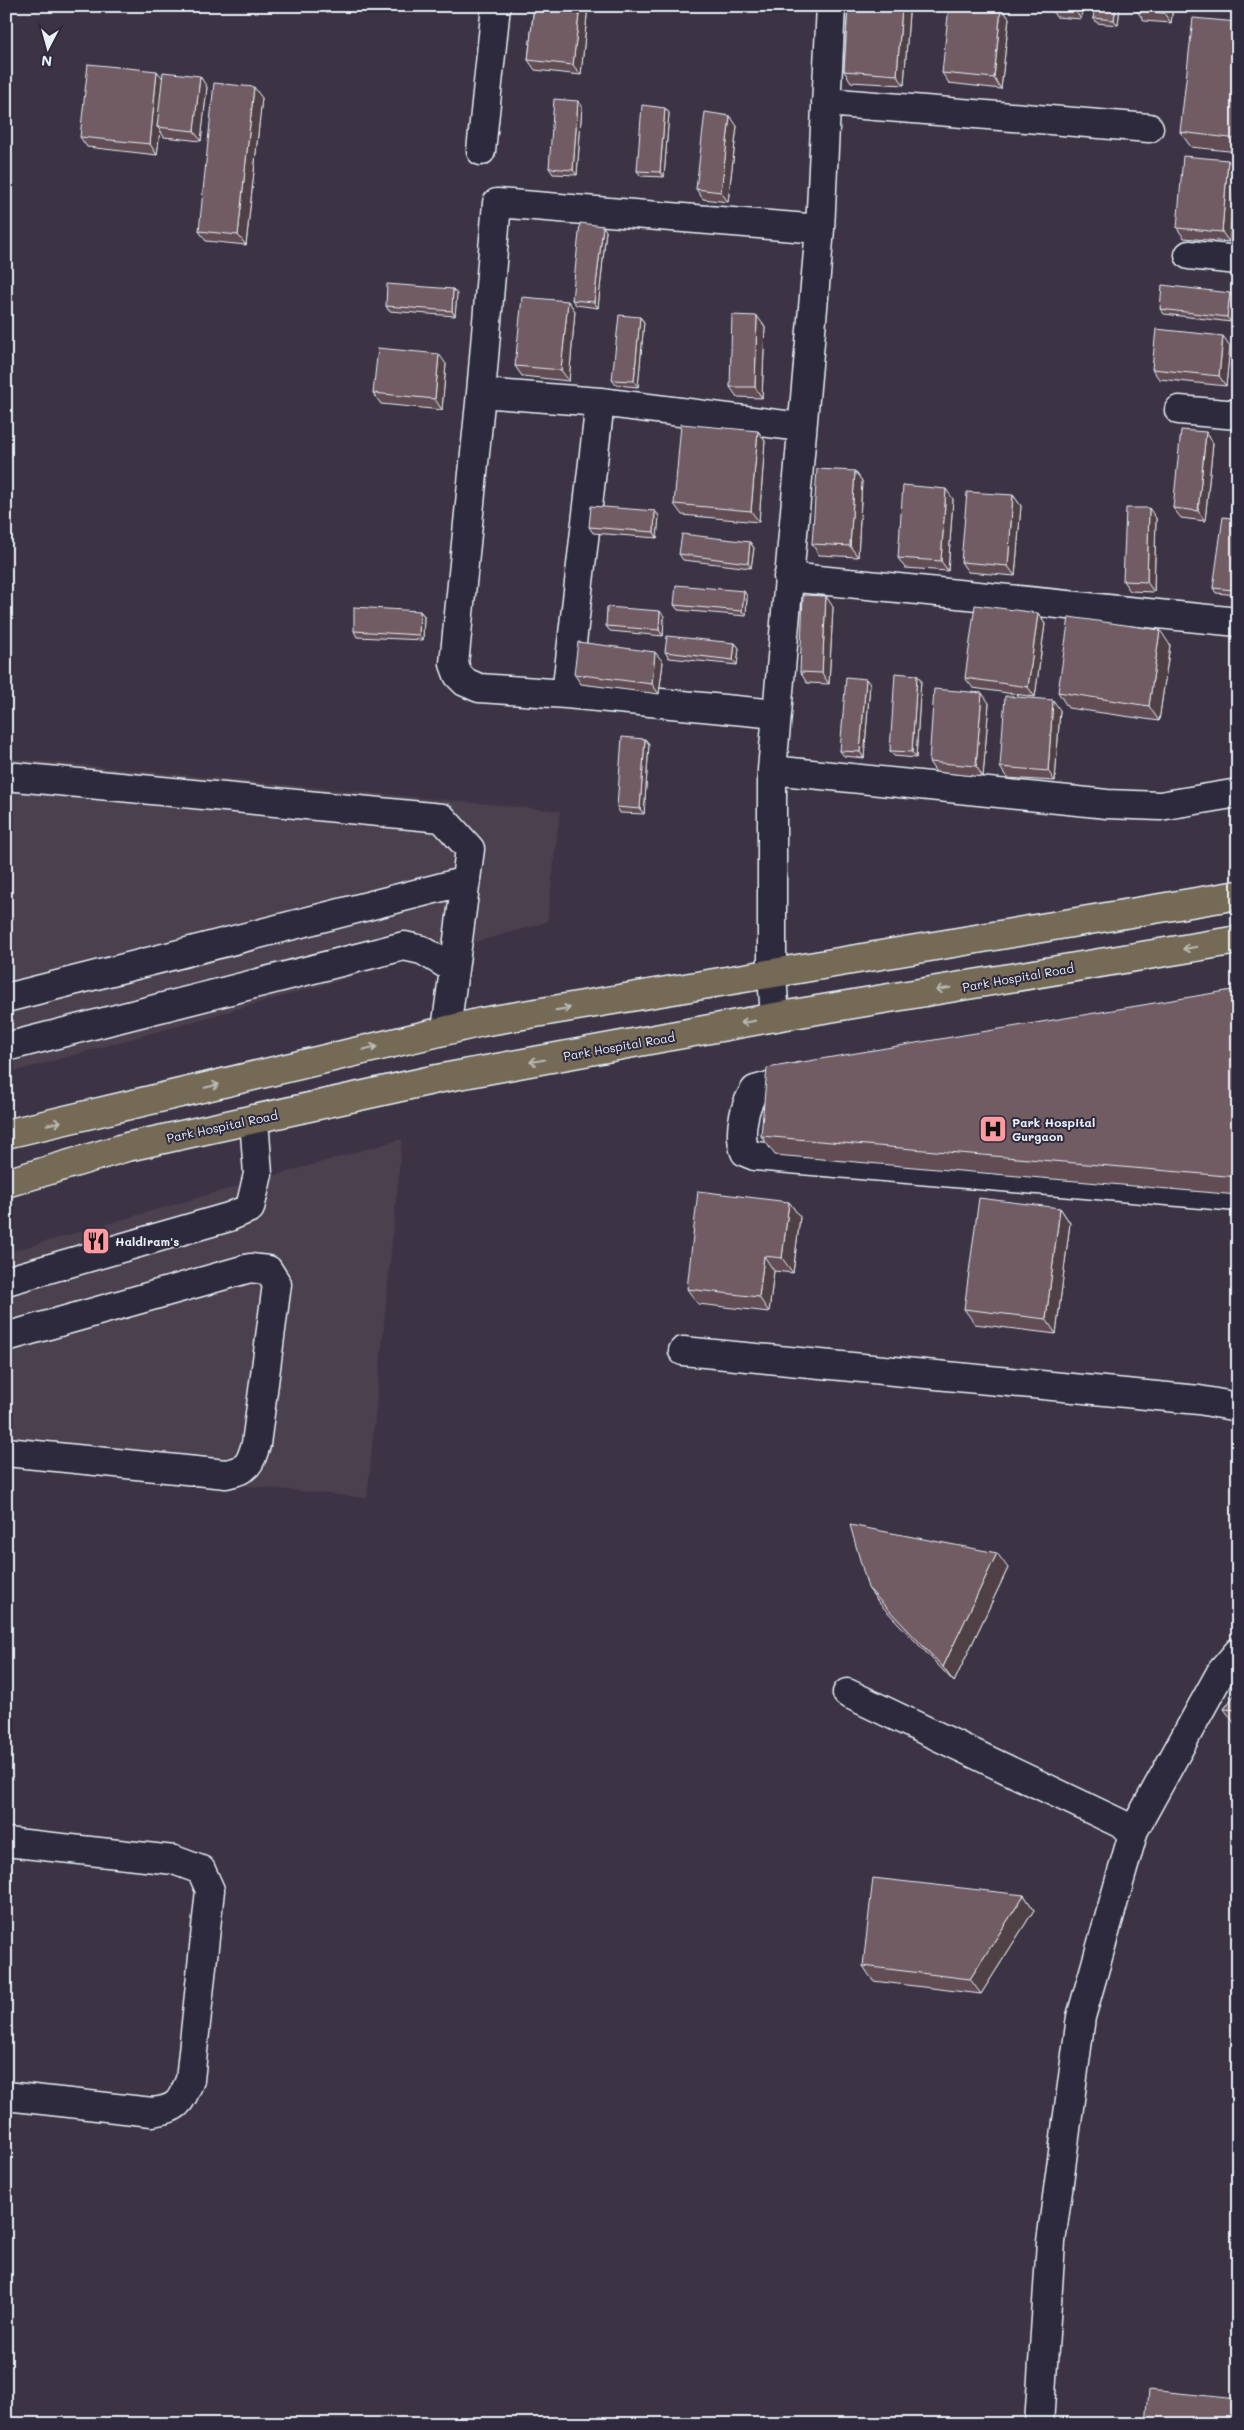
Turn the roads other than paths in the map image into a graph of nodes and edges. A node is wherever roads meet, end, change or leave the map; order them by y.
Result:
1 (496, 6) edge
2 (831, 6) edge
3 (826, 102) junction
4 (1149, 128) dead end
5 (482, 150) dead end
6 (820, 229) junction
7 (1189, 256) dead end
8 (1238, 260) edge
9 (481, 393) junction
10 (600, 402) junction
11 (1180, 410) dead end
12 (1238, 415) edge
13 (801, 427) junction
14 (788, 577) junction
15 (1238, 622) edge
16 (566, 694) junction
17 (777, 714) junction
18 (772, 770) junction
19 (6, 776) edge
20 (1238, 793) edge
21 (466, 881) junction
22 (1238, 895) edge
23 (1238, 940) edge
24 (454, 969) junction
25 (772, 975) junction
26 (6, 998) edge
27 (775, 1017) junction
28 (446, 1030) junction
29 (6, 1047) edge
30 (830, 1070) edge
31 (254, 1119) junction
32 (6, 1134) edge
33 (6, 1183) edge
34 (1238, 1197) edge
35 (6, 1281) edge
36 (6, 1336) edge
37 (684, 1351) dead end
38 (1238, 1407) edge
39 (6, 1452) edge
40 (1238, 1652) edge
41 (848, 1693) dead end
42 (1134, 1830) junction
43 (6, 1842) edge
44 (6, 2096) edge
45 (1039, 2424) edge

1 - 5 street
2 - 3 street
3 - 4 street
3 - 6 street
6 - 9 street
6 - 13 street
7 - 8 street
9 - 10 street
9 - 16 street
10 - 13 street
10 - 16 street
11 - 12 street
13 - 14 street
14 - 15 street
14 - 17 street
16 - 17 street
17 - 18 street
18 - 20 street
18 - 25 street
19 - 21 street
21 - 24 street
21 - 26 street
22 - 25 main road
23 -> 27 main road, Park Hospital Road
24 - 28 street
24 - 29 street
25 - 27 street
28 -> 25 main road
27 -> 31 main road, Park Hospital Road
32 -> 28 main road
30 - 34 street
31 - 33 main road, Park Hospital Road
31 - 35 street
36 - 39 street
37 - 38 street
40 - 42 street
41 - 42 street
42 - 45 street
43 - 44 street

